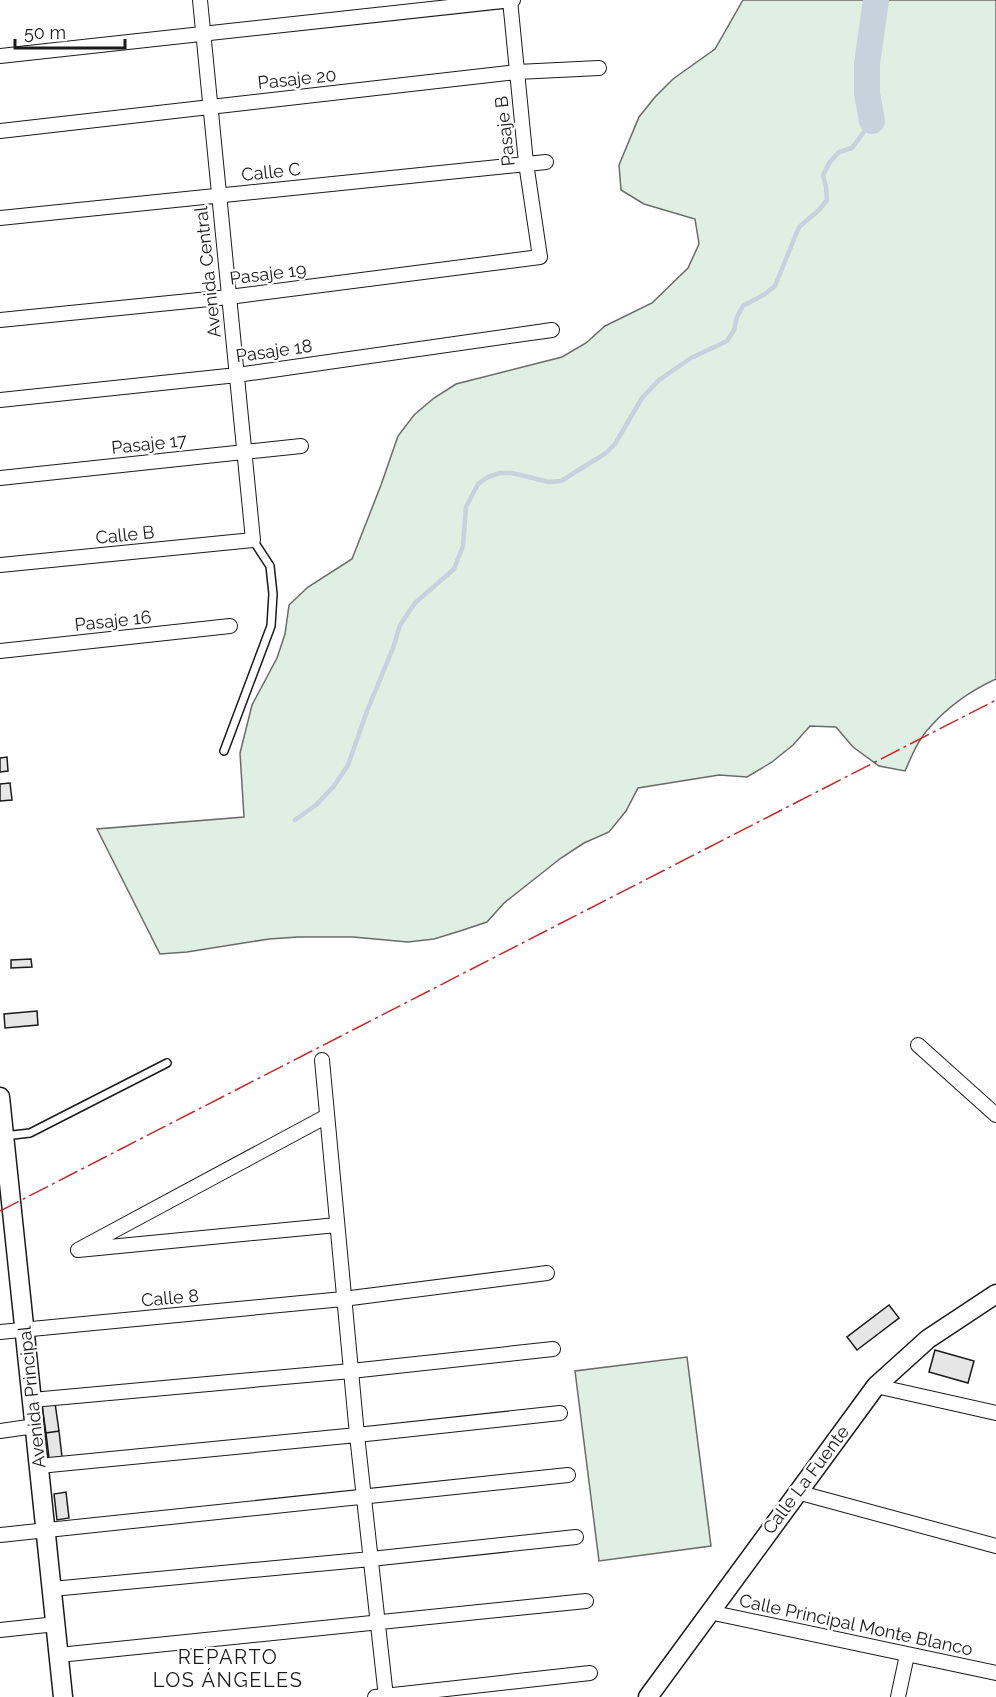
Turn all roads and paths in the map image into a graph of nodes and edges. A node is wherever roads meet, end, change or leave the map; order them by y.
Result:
1 (200, 0) edge
2 (511, 0) edge
3 (203, 33) junction
4 (0, 56) edge
5 (599, 68) dead end
6 (517, 72) junction
7 (210, 106) junction
8 (0, 131) edge
9 (546, 162) dead end
10 (526, 163) junction
11 (219, 195) junction
12 (0, 218) edge
13 (540, 257) joint
14 (229, 297) junction
15 (0, 320) edge
16 (552, 330) dead end
17 (237, 375) junction
18 (0, 400) edge
19 (301, 446) dead end
20 (244, 452) junction
21 (0, 478) edge
22 (253, 540) junction
23 (0, 566) edge
24 (230, 626) dead end
25 (0, 651) edge
26 (224, 751) dead end
27 (918, 1045) dead end
28 (322, 1060) dead end
29 (167, 1063) dead end
30 (0, 1097) edge
31 (996, 1115) edge
32 (327, 1116) junction
33 (3, 1148) edge
34 (337, 1225) junction
35 (547, 1273) dead end
36 (996, 1294) edge
37 (343, 1299) junction
38 (25, 1330) junction
39 (0, 1332) edge
40 (553, 1349) dead end
41 (351, 1371) junction
42 (876, 1386) junction
43 (32, 1400) junction
44 (561, 1413) dead end
45 (996, 1413) edge
46 (35, 1426) junction
47 (0, 1431) edge
48 (357, 1436) junction
49 (39, 1466) junction
50 (568, 1476) dead end
51 (797, 1492) junction
52 (364, 1497) junction
53 (46, 1530) junction
54 (0, 1534) edge
55 (576, 1537) dead end
56 (996, 1546) edge
57 (371, 1558) junction
58 (52, 1589) junction
59 (586, 1601) dead end
60 (709, 1612) junction
61 (378, 1623) junction
62 (56, 1624) junction
63 (0, 1630) edge
64 (59, 1655) junction
65 (907, 1655) junction
66 (590, 1673) dead end
67 (996, 1673) edge
68 (63, 1697) edge
69 (382, 1697) edge
70 (648, 1697) edge
71 (898, 1697) edge

1 - 3 street, Avenida Central
2 - 3 street
2 - 6 street, Pasaje B
3 - 4 street
3 - 7 street, Avenida Central
5 - 6 street, Pasaje 20
6 - 7 street, Pasaje 20
6 - 10 street, Pasaje B
7 - 8 street, Pasaje 20
7 - 11 street, Avenida Central
9 - 10 street, Calle C
10 - 11 street, Calle C
10 - 13 street, Pasaje B
11 - 12 street, Calle C
11 - 14 street, Avenida Central
13 - 14 street, Pasaje 19
14 - 15 street, Pasaje 19
14 - 17 street, Avenida Central
16 - 17 street, Pasaje 18
17 - 18 street, Pasaje 18
17 - 20 street, Avenida Central
19 - 20 street, Pasaje 17
20 - 21 street, Pasaje 17
20 - 22 street, Avenida Central
22 - 23 street, Calle B
22 - 26 lane
24 - 25 street, Pasaje 16
27 - 31 street
28 - 32 street
29 - 33 lane
30 - 33 street, Avenida Principal
32 - 34 street
32 - 34 street
33 - 38 street, Avenida Principal
34 - 37 street
35 - 37 street, Calle 8
36 - 42 street, Calle La Fuente
37 - 38 street, Calle 8
37 - 41 street
38 - 39 street, Calle 8
38 - 43 street, Avenida Principal
40 - 41 street
41 - 43 street
41 - 48 street
42 - 45 street
42 - 51 street, Calle La Fuente
43 - 46 street, Avenida Principal
44 - 48 street
46 - 47 street
46 - 49 street, Avenida Principal
48 - 49 street
48 - 52 street
49 - 53 street, Avenida Principal
50 - 52 street
51 - 56 street
51 - 60 street, Calle La Fuente
52 - 53 street
52 - 57 street
53 - 54 street
53 - 58 street, Avenida Principal
55 - 57 street
57 - 58 street
57 - 61 street
58 - 62 street, Avenida Principal
59 - 61 street
60 - 65 street, Calle Principal Monte Blanco
60 - 70 street, Calle La Fuente
61 - 64 street
61 - 69 street
62 - 63 street
62 - 64 street, Avenida Principal
64 - 68 street, Avenida Principal
65 - 67 street, Calle Principal Monte Blanco
65 - 71 street
66 - 69 street

